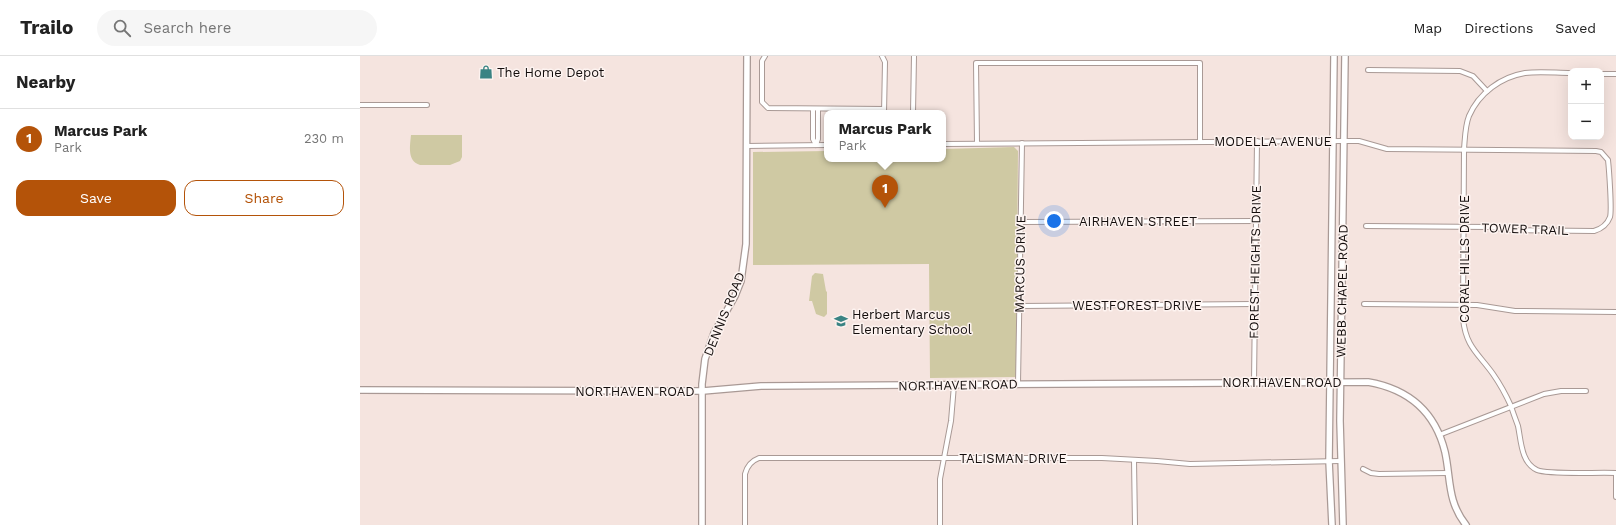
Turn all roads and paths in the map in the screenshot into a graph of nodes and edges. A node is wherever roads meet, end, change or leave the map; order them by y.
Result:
1 (747, 56) edge
2 (765, 56) edge
3 (882, 56) edge
4 (914, 56) edge
5 (1334, 56) edge
6 (1345, 56) edge
7 (1368, 70) dead end
8 (1568, 73) edge
9 (1604, 74) edge
10 (1616, 74) edge
11 (1487, 91) junction
12 (360, 105) edge
13 (427, 105) dead end
14 (815, 109) junction
15 (850, 110) edge
16 (884, 110) edge
17 (913, 110) edge
18 (1257, 141) junction
19 (1333, 141) junction
20 (1344, 141) junction
21 (1200, 142) junction
22 (977, 143) junction
23 (1022, 143) junction
24 (946, 144) edge
25 (816, 145) junction
26 (824, 145) edge
27 (746, 146) junction
28 (1464, 149) junction
29 (1601, 152) joint
30 (1256, 221) junction
31 (1021, 222) junction
32 (1366, 226) dead end
33 (1463, 227) junction
34 (1254, 304) junction
35 (1364, 304) dead end
36 (1462, 305) junction
37 (1020, 306) junction
38 (1616, 312) edge
39 (1254, 382) junction
40 (1330, 382) junction
41 (1341, 382) junction
42 (1018, 384) junction
43 (954, 385) junction
44 (360, 390) edge
45 (703, 391) junction
46 (1586, 391) dead end
47 (1511, 407) junction
48 (1440, 435) junction
49 (944, 458) junction
50 (1134, 460) junction
51 (1329, 461) junction
52 (1340, 461) junction
53 (1363, 469) dead end
54 (1448, 473) junction
55 (1616, 473) edge
56 (1616, 497) edge
57 (702, 525) edge
58 (745, 525) edge
59 (940, 525) edge
60 (1135, 525) edge
61 (1332, 525) edge
62 (1343, 525) edge
63 (1466, 525) edge

1 - 27 street, DENNIS ROAD
2 - 14 street
3 - 16 street
4 - 17 street
5 - 19 street, WEBB CHAPEL ROAD
6 - 20 street, WEBB CHAPEL ROAD
7 - 11 street
8 - 11 street, CORAL HILLS DRIVE
9 - 10 street
11 - 28 street, CORAL HILLS DRIVE
12 - 13 street
14 - 15 street
14 - 25 street
18 - 19 street, MODELLA AVENUE
18 - 21 street, MODELLA AVENUE
18 - 30 street, FOREST HEIGHTS DRIVE
19 - 20 street, MODELLA AVENUE
19 - 40 street, WEBB CHAPEL ROAD
20 - 28 street, MODELLA AVENUE
20 - 41 street, WEBB CHAPEL ROAD
21 - 22 street
21 - 23 street, MODELLA AVENUE
22 - 23 street, MODELLA AVENUE
22 - 24 street, MODELLA AVENUE
23 - 31 street, MARCUS DRIVE
25 - 26 street
25 - 27 street
27 - 45 street, DENNIS ROAD
28 - 29 street, MODELLA AVENUE
28 - 33 street, CORAL HILLS DRIVE
29 - 33 street, TOWER TRAIL
30 - 31 street, AIRHAVEN STREET
30 - 34 street, FOREST HEIGHTS DRIVE
31 - 37 street, MARCUS DRIVE
32 - 33 street, TOWER TRAIL
33 - 36 street, CORAL HILLS DRIVE
34 - 37 street, WESTFOREST DRIVE
34 - 39 street, FOREST HEIGHTS DRIVE
35 - 36 street
36 - 38 street
36 - 47 street, CORAL HILLS DRIVE
37 - 42 street, MARCUS DRIVE
39 - 40 street, NORTHAVEN ROAD
39 - 42 street, NORTHAVEN ROAD
40 - 41 street, NORTHAVEN ROAD
40 - 51 street, WEBB CHAPEL ROAD
41 - 48 street, NORTHAVEN ROAD
41 - 52 street, WEBB CHAPEL ROAD
42 - 43 street, NORTHAVEN ROAD
43 - 45 street, NORTHAVEN ROAD
43 - 49 street
44 - 45 street, NORTHAVEN ROAD
45 - 57 street, DENNIS ROAD
46 - 47 street
47 - 48 street
47 - 55 street, CORAL HILLS DRIVE
48 - 54 street, NORTHAVEN ROAD
49 - 50 street, TALISMAN DRIVE
49 - 58 street, TALISMAN DRIVE
49 - 59 street
50 - 51 street, TALISMAN DRIVE
50 - 60 street
51 - 52 street, TALISMAN DRIVE
51 - 61 street, WEBB CHAPEL ROAD
52 - 62 street, WEBB CHAPEL ROAD
53 - 54 street
54 - 63 street, NORTHAVEN ROAD
55 - 56 street

